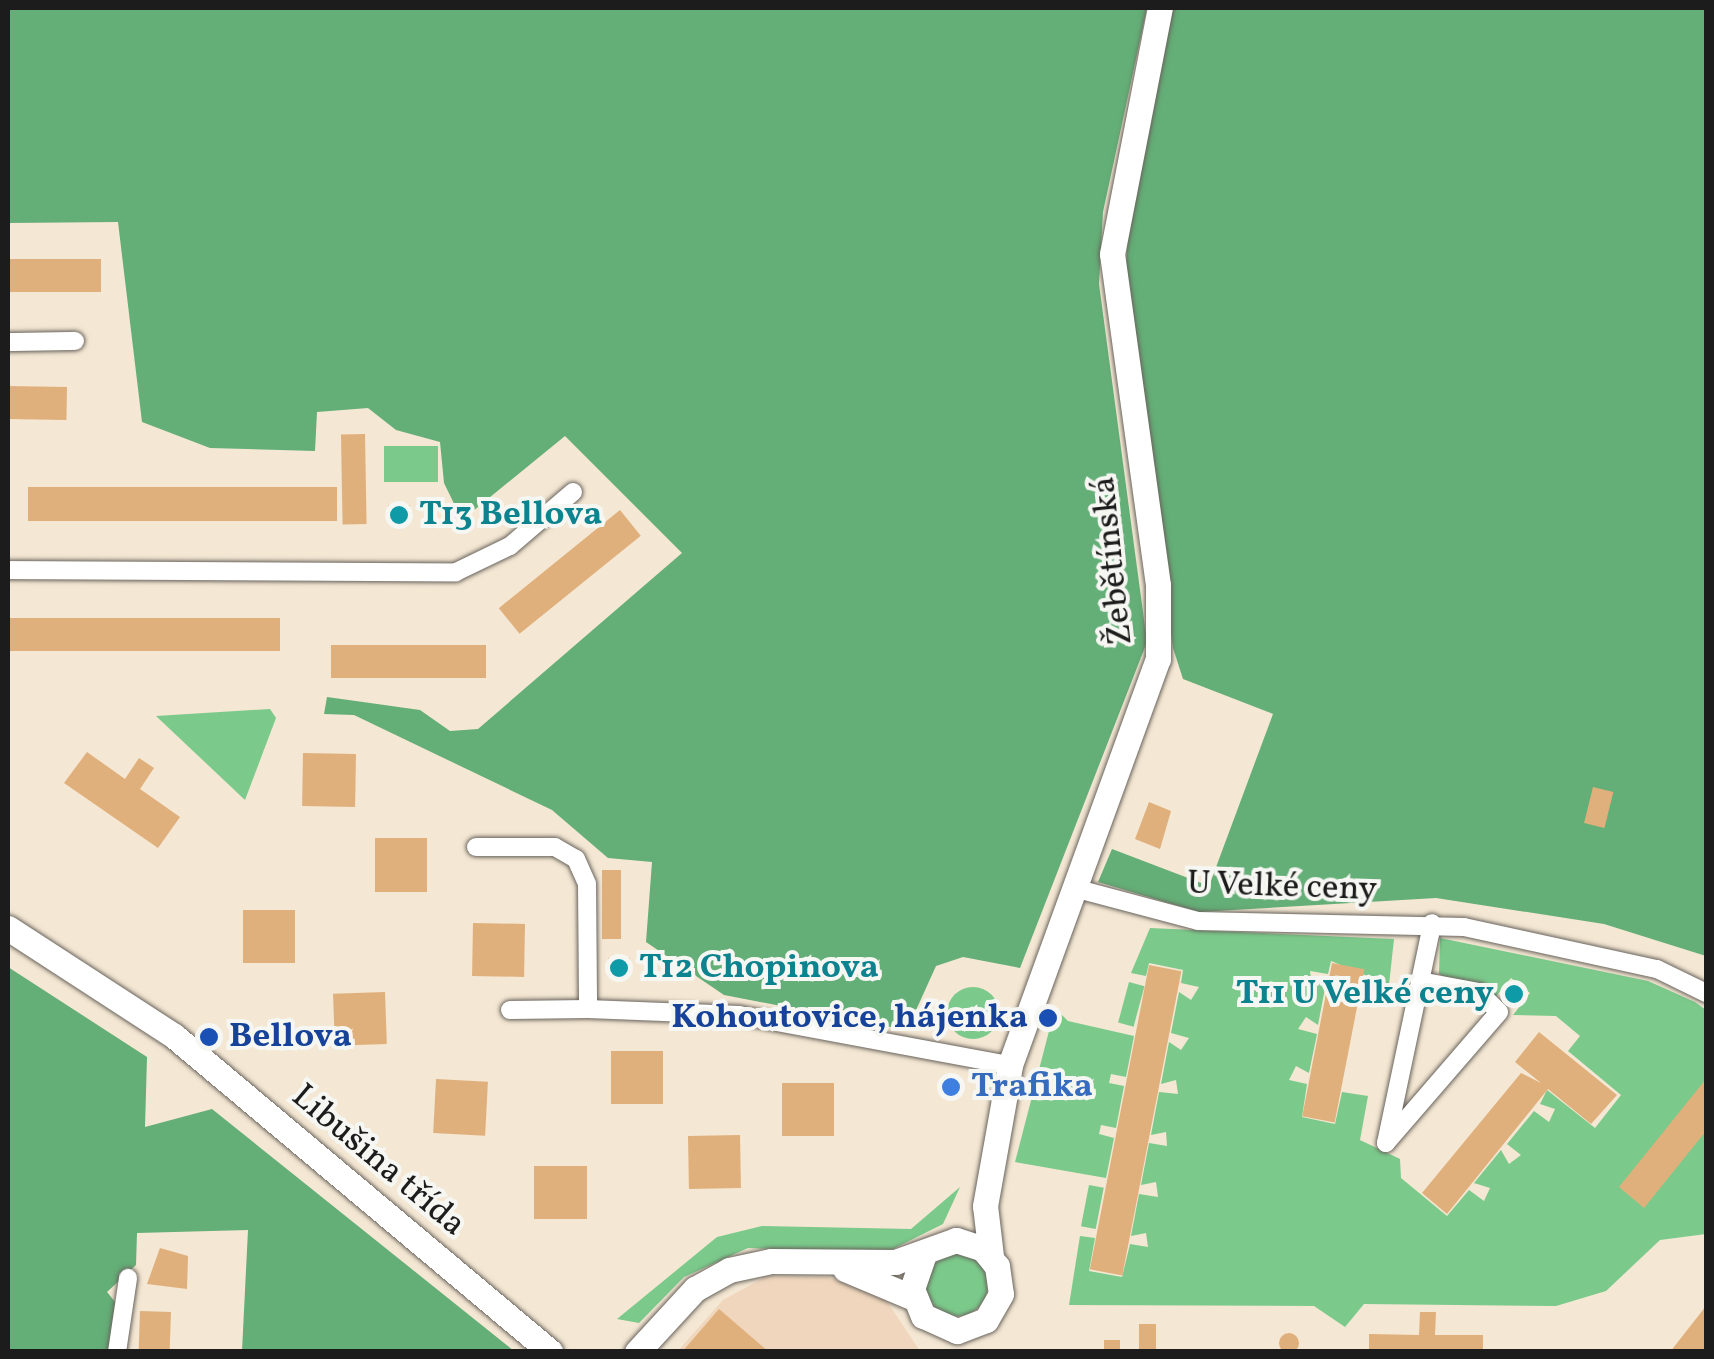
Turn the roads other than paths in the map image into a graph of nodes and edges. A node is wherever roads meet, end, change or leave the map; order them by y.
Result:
1 (1160, 8) edge
2 (76, 341) dead end
3 (8, 342) edge
4 (573, 492) dead end
5 (8, 570) edge
6 (476, 847) dead end
7 (1074, 888) junction
8 (1432, 923) junction
9 (8, 928) edge
10 (1420, 981) junction
11 (1706, 993) edge
12 (588, 1009) junction
13 (510, 1010) dead end
14 (1010, 1065) junction
15 (985, 1206) junction
16 (956, 1240) junction
17 (924, 1254) junction
18 (991, 1256) junction
19 (831, 1264) junction
20 (128, 1278) dead end
21 (914, 1298) junction
22 (937, 1326) junction
23 (974, 1339) edge
24 (117, 1352) edge
25 (550, 1352) edge
26 (637, 1352) edge
27 (948, 1352) edge

1 - 7 street, Žebětínská
2 - 3 street
4 - 5 street
6 - 12 street
7 - 8 street, U Velké ceny
7 - 14 street, Žebětínská
8 - 10 street
8 - 11 street, U Velké ceny
9 - 25 street, Libušina třída
10 - 10 street
12 - 13 street
12 - 14 street
14 - 15 street, Žebětínská
15 - 16 street
15 - 18 street, Žebětínská
16 - 17 street
16 - 18 street
17 - 19 street
17 - 21 street
18 - 23 street
19 - 21 street
19 - 26 street
20 - 24 street
21 - 22 street
22 - 23 street
22 - 27 street

